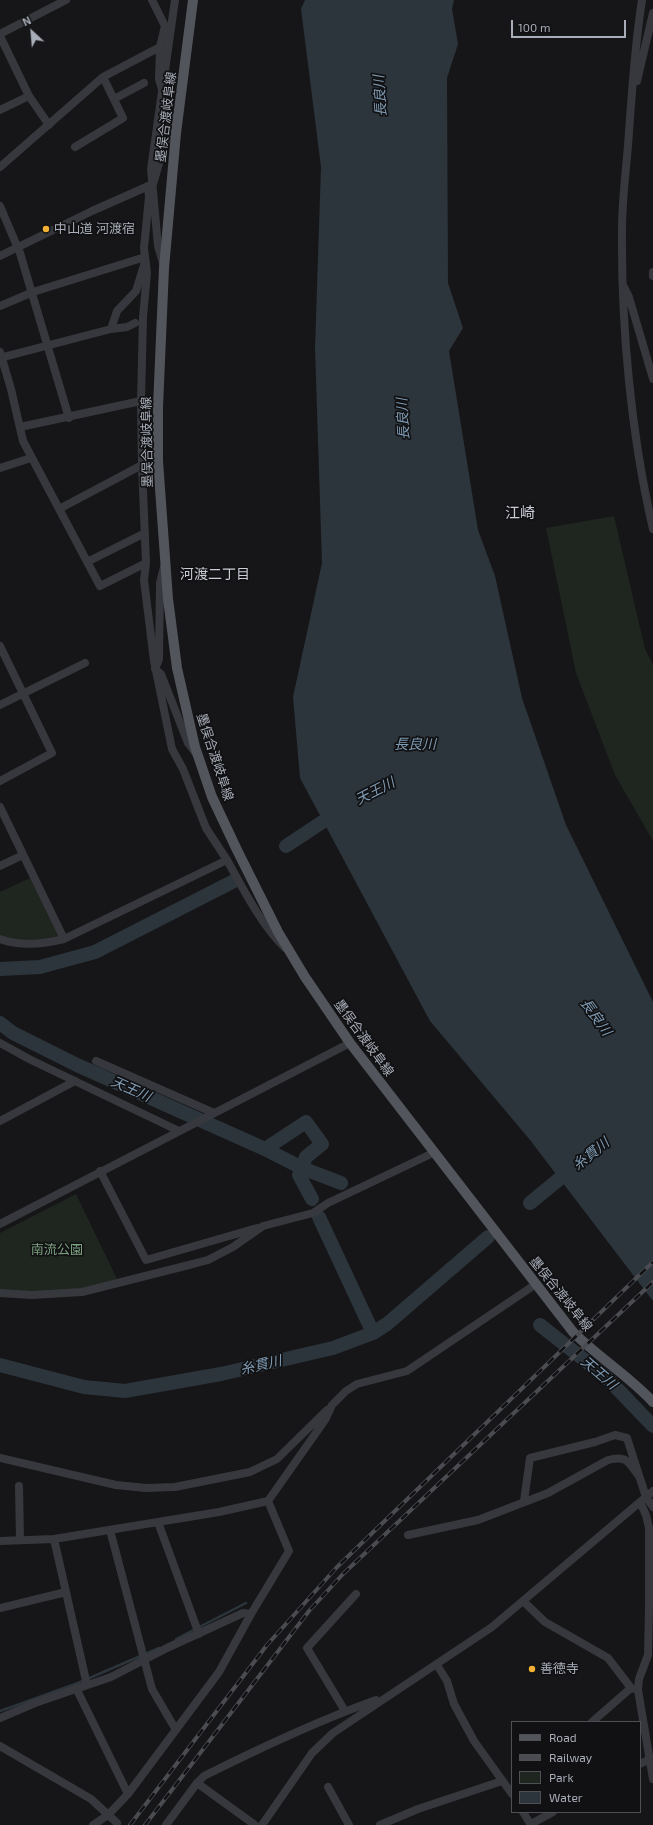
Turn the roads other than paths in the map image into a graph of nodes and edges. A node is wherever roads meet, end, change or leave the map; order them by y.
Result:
1 (66, 0) edge
2 (152, 0) edge
3 (175, 0) edge
4 (193, 0) edge
5 (642, 0) edge
6 (653, 13) edge
7 (0, 35) edge
8 (160, 47) junction
9 (103, 77) junction
10 (144, 84) dead end
11 (163, 92) junction
12 (29, 96) junction
13 (114, 99) junction
14 (180, 109) junction
15 (0, 110) edge
16 (630, 111) junction
17 (49, 125) junction
18 (75, 147) dead end
19 (0, 167) edge
20 (151, 185) junction
21 (0, 206) edge
22 (18, 247) junction
23 (0, 256) edge
24 (145, 259) junction
25 (164, 268) junction
26 (653, 272) edge
27 (653, 276) edge
28 (622, 283) junction
29 (33, 292) junction
30 (0, 306) edge
31 (135, 323) dead end
32 (111, 329) junction
33 (47, 345) junction
34 (1, 356) edge
35 (653, 379) edge
36 (141, 401) junction
37 (69, 418) junction
38 (20, 427) junction
39 (31, 458) junction
40 (142, 465) junction
41 (0, 468) edge
42 (60, 509) junction
43 (653, 529) edge
44 (145, 533) junction
45 (87, 562) junction
46 (146, 563) junction
47 (164, 566) junction
48 (0, 646) edge
49 (85, 663) dead end
50 (155, 668) junction
51 (23, 694) junction
52 (0, 705) edge
53 (199, 758) junction
54 (0, 781) edge
55 (0, 807) edge
56 (23, 855) junction
57 (227, 860) junction
58 (0, 866) edge
59 (0, 939) edge
60 (64, 939) junction
61 (293, 956) junction
62 (0, 1043) edge
63 (350, 1043) junction
64 (96, 1061) dead end
65 (75, 1081) junction
66 (211, 1114) junction
67 (0, 1121) edge
68 (181, 1129) junction
69 (433, 1153) junction
70 (100, 1171) junction
71 (0, 1224) edge
72 (263, 1226) junction
73 (536, 1284) junction
74 (0, 1293) edge
75 (653, 1402) edge
76 (332, 1405) junction
77 (0, 1458) edge
78 (639, 1476) junction
79 (20, 1486) dead end
80 (653, 1491) edge
81 (643, 1500) junction
82 (268, 1501) junction
83 (524, 1501) junction
84 (653, 1506) edge
85 (158, 1522) junction
86 (110, 1530) junction
87 (408, 1535) dead end
88 (54, 1539) junction
89 (20, 1540) junction
90 (0, 1541) edge
91 (66, 1592) junction
92 (356, 1594) dead end
93 (523, 1601) junction
94 (0, 1608) edge
95 (251, 1614) junction
96 (199, 1634) junction
97 (145, 1660) junction
98 (437, 1665) junction
99 (87, 1685) junction
100 (76, 1688) junction
101 (635, 1689) junction
102 (386, 1696) junction
103 (345, 1711) junction
104 (0, 1716) edge
105 (593, 1721) edge
106 (176, 1730) junction
107 (0, 1746) edge
108 (651, 1756) edge
109 (641, 1763) edge
110 (653, 1779) edge
111 (506, 1782) edge
112 (197, 1783) junction
113 (328, 1787) dead end
114 (511, 1792) edge
115 (128, 1794) junction
116 (524, 1813) edge
117 (551, 1813) edge
118 (108, 1815) junction
119 (117, 1822) dead end
120 (531, 1824) edge
121 (93, 1825) edge
122 (166, 1825) edge
123 (255, 1825) edge
124 (262, 1825) edge
125 (349, 1825) edge
126 (380, 1825) edge

1 - 7 street
2 - 8 street
3 - 11 street
4 - 14 main road, 墨俣合渡岐阜線
5 - 16 street
6 - 16 street
7 - 12 street
8 - 9 street
8 - 11 street
9 - 13 street
9 - 17 street
10 - 13 street
11 - 20 street
12 - 15 street
12 - 17 street
13 - 18 street
14 - 20 street
14 - 25 main road, 墨俣合渡岐阜線
16 - 28 street
17 - 19 street
20 - 22 street
20 - 24 street
20 - 25 street
21 - 22 street
22 - 23 street
22 - 29 street
24 - 29 street
24 - 32 street
24 - 36 street
25 - 47 main road, 墨俣合渡岐阜線
26 - 27 street
28 - 35 street
28 - 43 street
29 - 30 street
29 - 33 street
31 - 32 street
32 - 33 street
33 - 34 street
33 - 37 street
34 - 38 street
36 - 37 street
36 - 40 street
37 - 38 street
38 - 39 street
39 - 41 street
39 - 42 street
40 - 42 street
40 - 44 street
42 - 45 street
44 - 45 street
44 - 46 street
45 - 46 street
46 - 50 street
47 - 50 street
47 - 53 main road, 墨俣合渡岐阜線
48 - 51 street
49 - 51 street
50 - 53 street
50 - 57 street
51 - 52 street
51 - 54 street
53 - 61 main road, 墨俣合渡岐阜線
55 - 56 street
56 - 58 street
56 - 60 street
57 - 60 street
57 - 61 street
59 - 60 street
61 - 63 main road, 墨俣合渡岐阜線
62 - 65 street
63 - 66 street
63 - 69 main road, 墨俣合渡岐阜線
64 - 66 street
65 - 67 street
65 - 68 street
66 - 68 street
68 - 70 street
69 - 72 street
69 - 73 main road, 墨俣合渡岐阜線
70 - 71 street
70 - 72 street
72 - 74 street
73 - 75 main road, 墨俣合渡岐阜線
73 - 76 street
76 - 77 street
76 - 82 street
78 - 81 street
78 - 83 street
78 - 83 street
79 - 89 street
80 - 81 street
81 - 84 street
81 - 93 street
81 - 101 street
82 - 85 street
82 - 95 street
83 - 87 street
85 - 86 street
85 - 96 street
86 - 88 street
86 - 97 street
88 - 89 street
88 - 91 street
89 - 90 street
91 - 94 street
91 - 99 street
92 - 103 street
93 - 98 street
93 - 101 street
95 - 96 street
95 - 106 street
96 - 97 street
97 - 99 street
97 - 106 street
98 - 102 street
98 - 111 street
99 - 100 street
100 - 104 street
100 - 115 street
101 - 105 street
101 - 108 street
102 - 103 street
102 - 124 street
103 - 112 street
106 - 115 street
107 - 118 street
108 - 109 street
108 - 110 street
111 - 114 street
111 - 126 street
112 - 122 street
112 - 123 street
113 - 125 street
115 - 118 street
116 - 120 street
117 - 120 street
118 - 119 street
118 - 121 street

